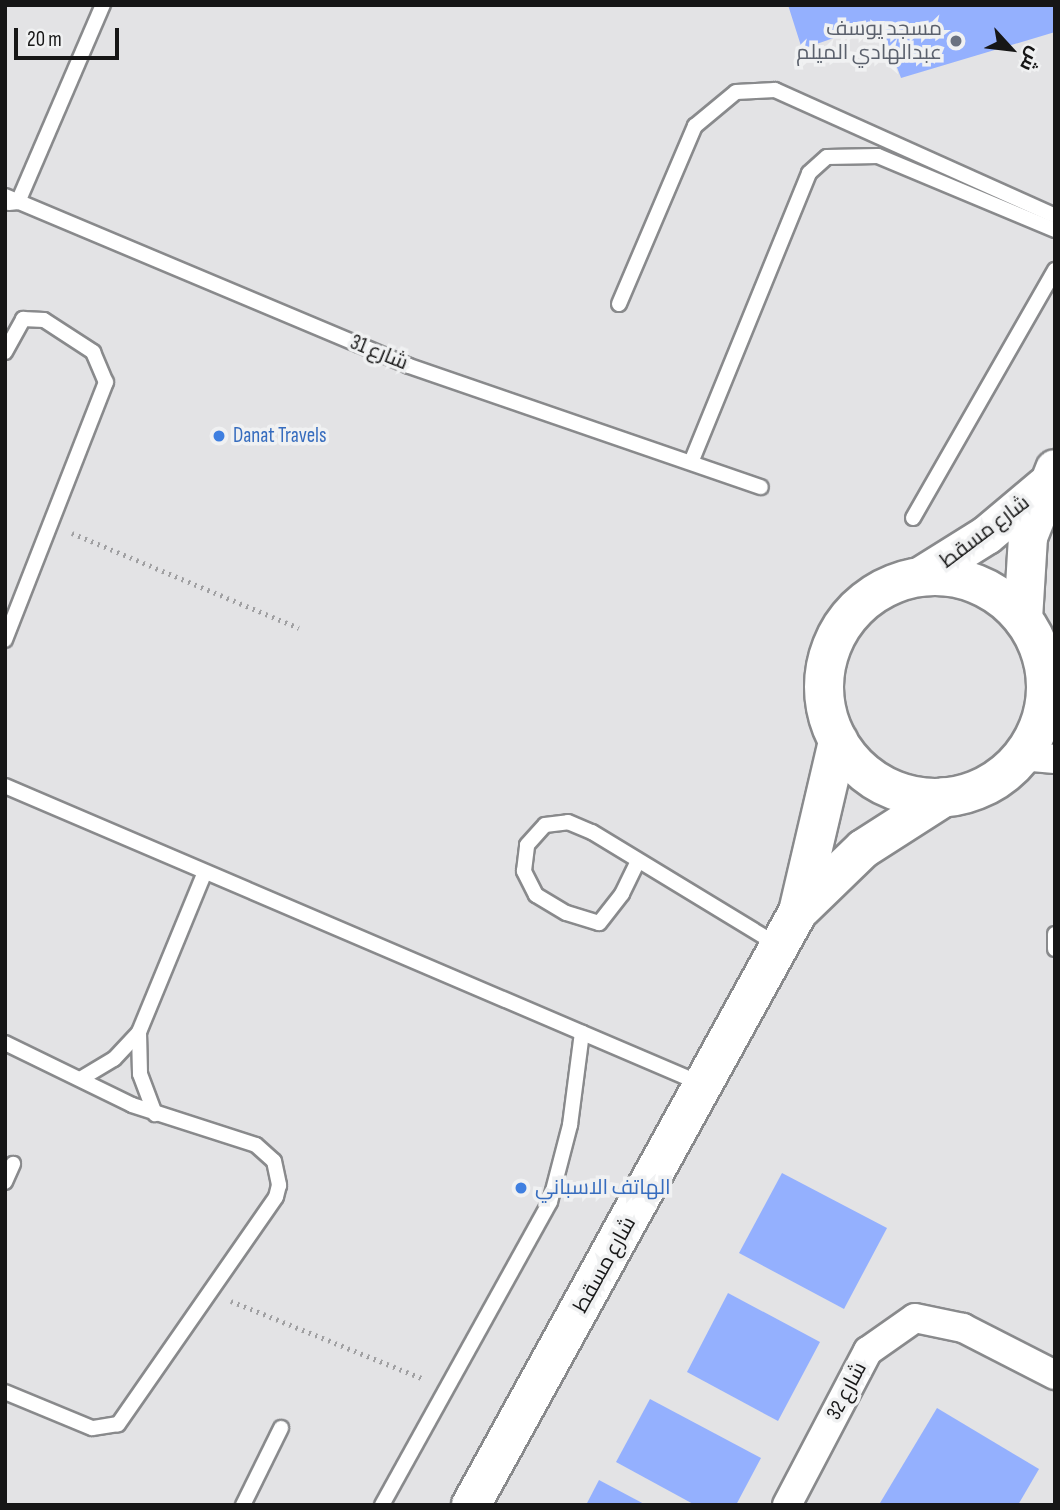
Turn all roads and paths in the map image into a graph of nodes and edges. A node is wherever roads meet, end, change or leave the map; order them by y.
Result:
1 (103, 5) edge
2 (10, 201) edge
3 (1055, 216) edge
4 (1055, 230) edge
5 (1055, 270) edge
6 (619, 304) dead end
7 (5, 352) edge
8 (692, 460) junction
9 (1050, 477) edge
10 (761, 487) dead end
11 (914, 518) dead end
12 (51, 524) junction
13 (923, 575) junction
14 (1023, 618) junction
15 (299, 628) dead end
16 (5, 640) edge
17 (1050, 712) edge
18 (838, 741) junction
19 (1038, 757) edge
20 (5, 786) edge
21 (944, 797) junction
22 (638, 861) junction
23 (204, 874) junction
24 (798, 912) junction
25 (1055, 934) edge
26 (779, 946) junction
27 (1055, 949) edge
28 (139, 1032) junction
29 (582, 1033) junction
30 (5, 1043) edge
31 (82, 1078) junction
32 (706, 1086) junction
33 (155, 1114) junction
34 (13, 1164) dead end
35 (5, 1182) edge
36 (211, 1293) junction
37 (1055, 1375) edge
38 (448, 1388) junction
39 (5, 1392) edge
40 (281, 1428) dead end
41 (243, 1505) edge
42 (382, 1505) edge
43 (471, 1505) edge
44 (787, 1505) edge

1 - 2 lane
2 - 8 lane, شارع 31
3 - 6 lane
4 - 8 lane
5 - 11 lane
7 - 12 lane
8 - 10 lane, شارع 31
9 - 13 street, شارع مسقط
9 - 14 street, شارع مسقط
12 - 15 path
12 - 16 lane
13 - 14 street
13 - 18 street
14 - 17 street
17 - 19 street
18 - 21 street
18 - 24 street, شارع مسقط
19 - 21 street
20 - 23 lane
21 - 24 street, شارع مسقط
22 - 22 lane
22 - 26 lane
23 - 28 lane
23 - 29 lane
24 - 26 street, شارع مسقط
25 - 27 lane
26 - 32 street, شارع مسقط
28 - 31 lane
28 - 33 lane
29 - 32 lane
29 - 38 lane
30 - 31 lane
31 - 33 lane
32 - 43 street, شارع مسقط
33 - 36 lane
34 - 35 lane
36 - 38 path
36 - 39 lane
37 - 44 street, شارع 32
38 - 42 lane
40 - 41 lane

